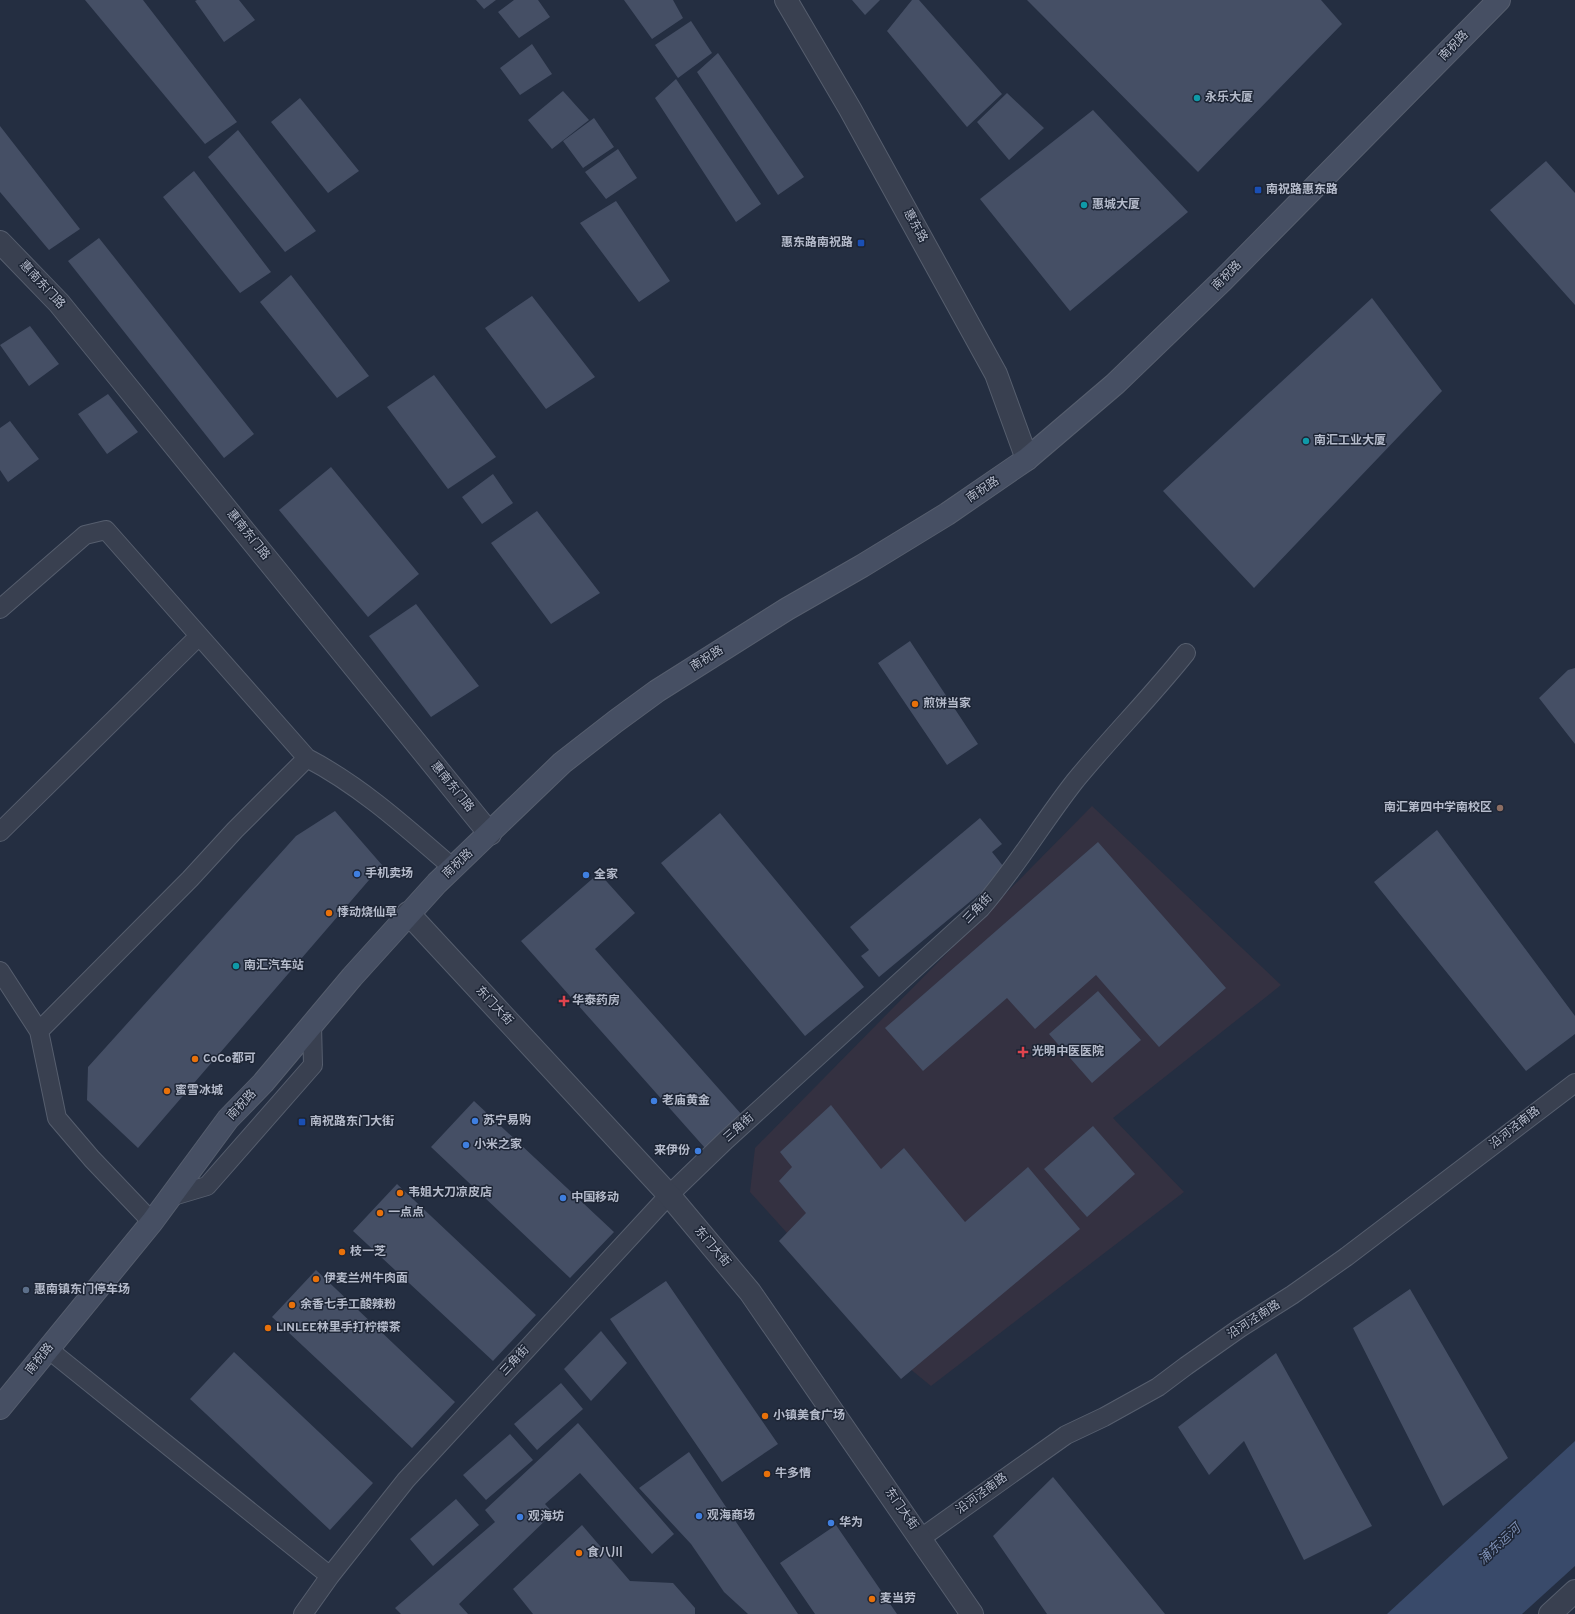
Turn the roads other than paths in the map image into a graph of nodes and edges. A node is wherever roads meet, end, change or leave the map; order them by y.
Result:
1 (786, 0) edge
2 (1499, 0) edge
3 (0, 242) edge
4 (1027, 459) junction
5 (0, 609) edge
6 (199, 636) junction
7 (1186, 653) dead end
8 (307, 758) junction
9 (0, 832) edge
10 (490, 834) junction
11 (453, 868) junction
12 (408, 913) junction
13 (0, 971) edge
14 (40, 1031) junction
15 (1575, 1083) edge
16 (669, 1195) junction
17 (152, 1222) junction
18 (48, 1349) junction
19 (0, 1408) edge
20 (921, 1538) junction
21 (330, 1576) junction
22 (1575, 1591) edge
23 (303, 1614) edge
24 (972, 1614) edge
25 (1550, 1614) edge

1 - 4 street, 惠东路
2 - 4 main road, 南祝路
3 - 10 street, 惠南东门路
4 - 10 main road, 南祝路
5 - 6 lane
6 - 8 lane
6 - 9 lane
7 - 16 lane, 三角街
8 - 11 lane
8 - 14 lane
10 - 11 main road, 南祝路
11 - 12 main road, 南祝路
12 - 16 street, 东门大街
12 - 17 main road, 南祝路
13 - 14 lane
14 - 17 lane
15 - 20 lane, 沿河泾南路
16 - 20 street, 东门大街
16 - 21 lane, 三角街
17 - 18 main road, 南祝路
18 - 19 main road, 南祝路
18 - 21 lane
20 - 24 street, 东门大街
21 - 23 lane, 三角街
22 - 25 street

